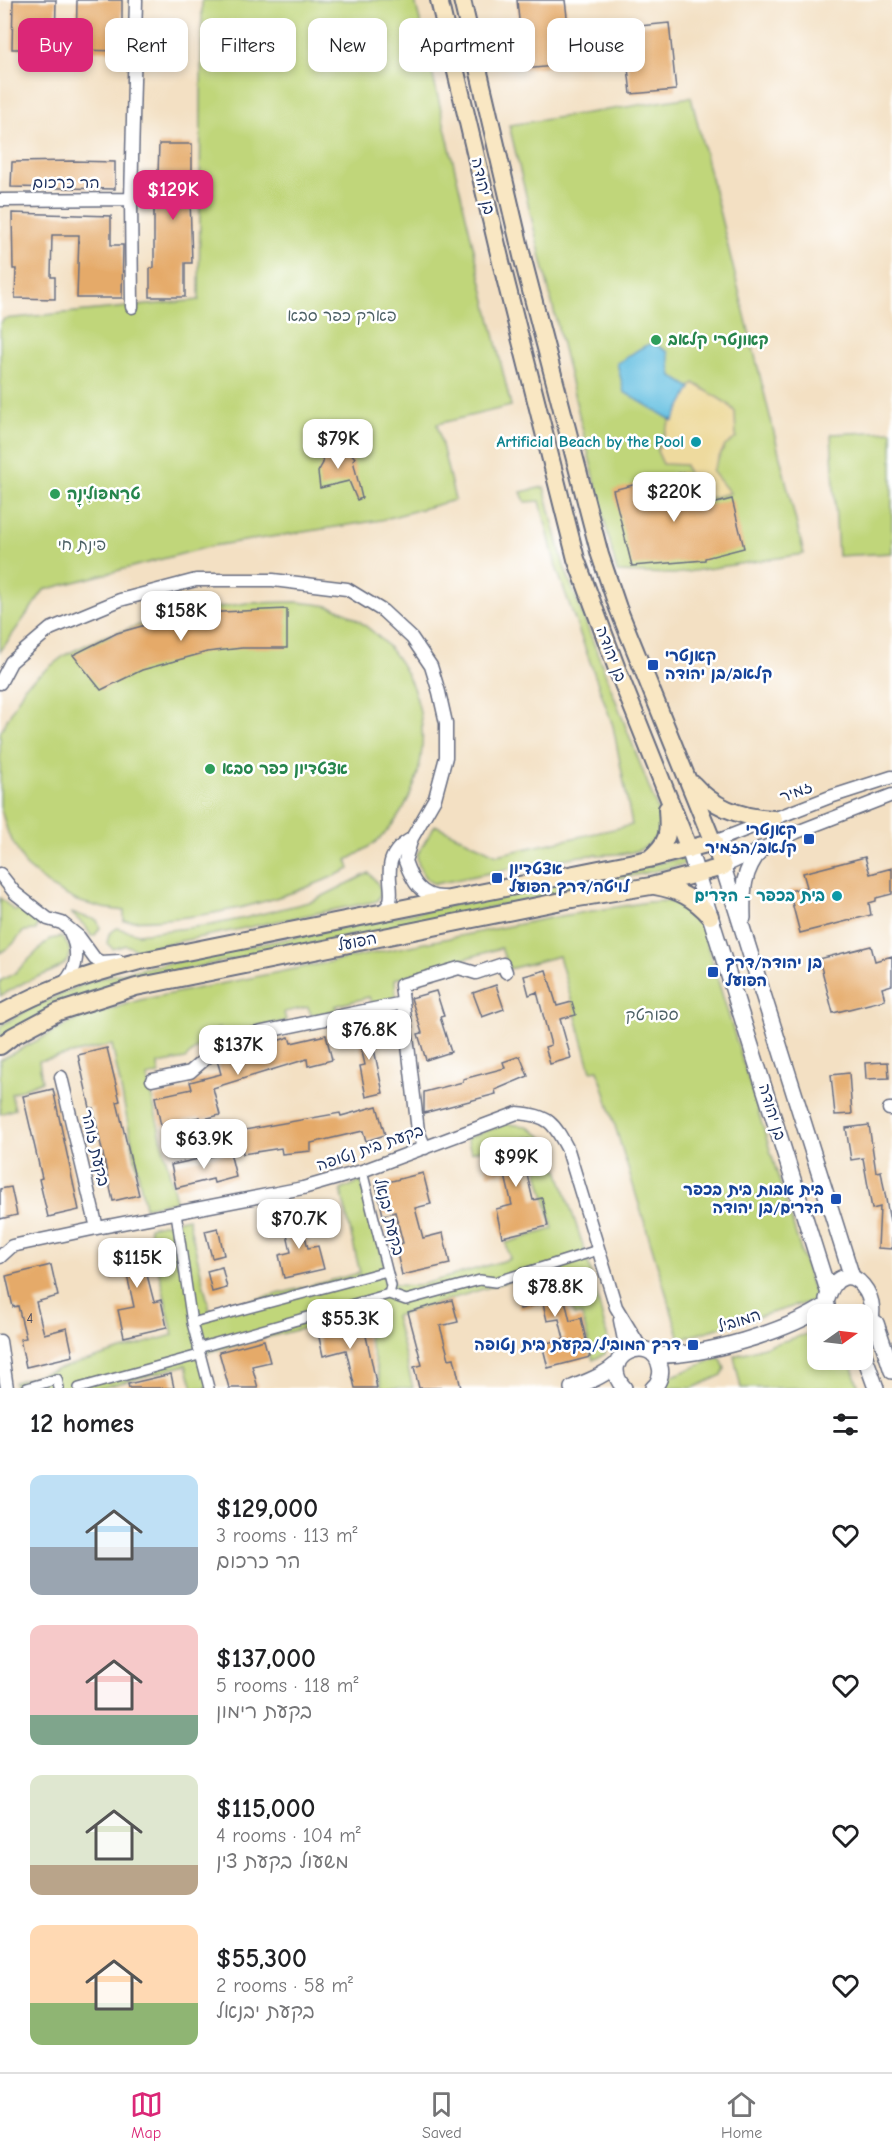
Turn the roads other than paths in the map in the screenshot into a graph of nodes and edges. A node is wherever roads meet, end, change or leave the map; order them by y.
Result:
1 (136, 0) edge
2 (439, 0) edge
3 (462, 0) edge
4 (131, 199) junction
5 (0, 200) edge
6 (132, 307) dead end
7 (0, 683) edge
8 (892, 777) edge
9 (688, 778) junction
10 (666, 790) junction
11 (892, 795) edge
12 (774, 819) junction
13 (412, 838) junction
14 (714, 842) junction
15 (689, 849) junction
16 (761, 849) junction
17 (649, 859) junction
18 (723, 867) junction
19 (0, 874) edge
20 (698, 874) junction
21 (651, 886) junction
22 (464, 896) junction
23 (377, 914) junction
24 (710, 916) junction
25 (68, 928) junction
26 (744, 939) junction
27 (136, 962) junction
28 (506, 972) dead end
29 (64, 983) junction
30 (403, 1003) junction
31 (0, 1014) edge
32 (0, 1046) edge
33 (61, 1077) dead end
34 (152, 1080) dead end
35 (425, 1148) junction
36 (362, 1171) junction
37 (176, 1213) junction
38 (97, 1227) junction
39 (598, 1250) junction
40 (0, 1257) edge
41 (387, 1271) junction
42 (852, 1277) junction
43 (389, 1294) junction
44 (828, 1304) edge
45 (619, 1313) junction
46 (807, 1315) edge
47 (873, 1322) edge
48 (192, 1323) junction
49 (807, 1323) edge
50 (791, 1324) junction
51 (873, 1335) edge
52 (0, 1341) edge
53 (199, 1352) junction
54 (650, 1352) junction
55 (696, 1353) junction
56 (620, 1359) junction
57 (2, 1369) edge
58 (870, 1370) edge
59 (892, 1371) edge
60 (656, 1383) edge
61 (623, 1387) edge
62 (8, 1388) edge
63 (27, 1388) edge
64 (59, 1388) edge
65 (79, 1388) edge
66 (208, 1388) edge
67 (572, 1388) edge
68 (581, 1388) edge
69 (876, 1388) edge

1 - 4 street
2 - 10 main road, בן יהודה
3 - 9 main road, בן יהודה
4 - 5 street, הר כרכום
4 - 6 street
7 - 13 street
8 - 12 street, זמיר
9 - 12 main road
9 - 14 main road, בן יהודה
10 - 15 main road, בן יהודה
10 - 17 main road
11 - 16 street
12 - 14 street, זמיר
13 - 22 street
13 - 23 street
14 - 15 main road, הפועל
14 - 18 main road, בן יהודה
15 - 17 main road, הפועל
15 - 20 street, בן יהודה
16 - 18 street
16 - 26 street
17 - 22 main road, הפועל
18 - 20 main road, הפועל
18 - 26 street, בן יהודה
19 - 25 street
20 - 21 main road, הפועל
20 - 24 street, בן יהודה
21 - 24 main road
21 - 32 main road, הפועל
22 - 23 main road, הפועל
23 - 27 main road, הפועל
24 - 44 street, בן יהודה
25 - 27 street
25 - 29 street
26 - 42 street, בן יהודה
27 - 29 main road, הפועל
28 - 30 street
29 - 31 main road, הפועל
30 - 34 street
30 - 35 street
33 - 38 street, בקעת זוהר
35 - 36 street, בקעת בית נטופה
35 - 39 street, בקעת בית נטופה
36 - 37 street, בקעת בית נטופה
36 - 41 street, בקעת יבנאל
37 - 38 street, בקעת בית נטופה
37 - 48 street
38 - 40 street, בקעת בית נטופה
39 - 43 street
39 - 45 street, בקעת בית נטופה
41 - 43 street, בקעת יבנאל
41 - 48 street, בקעת יבנאל
42 - 44 street, המוביל
42 - 47 street
43 - 53 street
45 - 54 street, בקעת בית נטופה
45 - 56 street, בקעת בית נטופה
46 - 50 street, המוביל
48 - 53 street
49 - 50 street, המוביל
50 - 55 street, המוביל
51 - 59 street
52 - 57 street
53 - 65 street
53 - 66 street
54 - 55 street, המוביל
54 - 56 street, המוביל
54 - 60 street
55 - 60 street, המוביל
56 - 61 street
56 - 67 street
57 - 62 street
58 - 69 street
61 - 68 street
63 - 64 street

